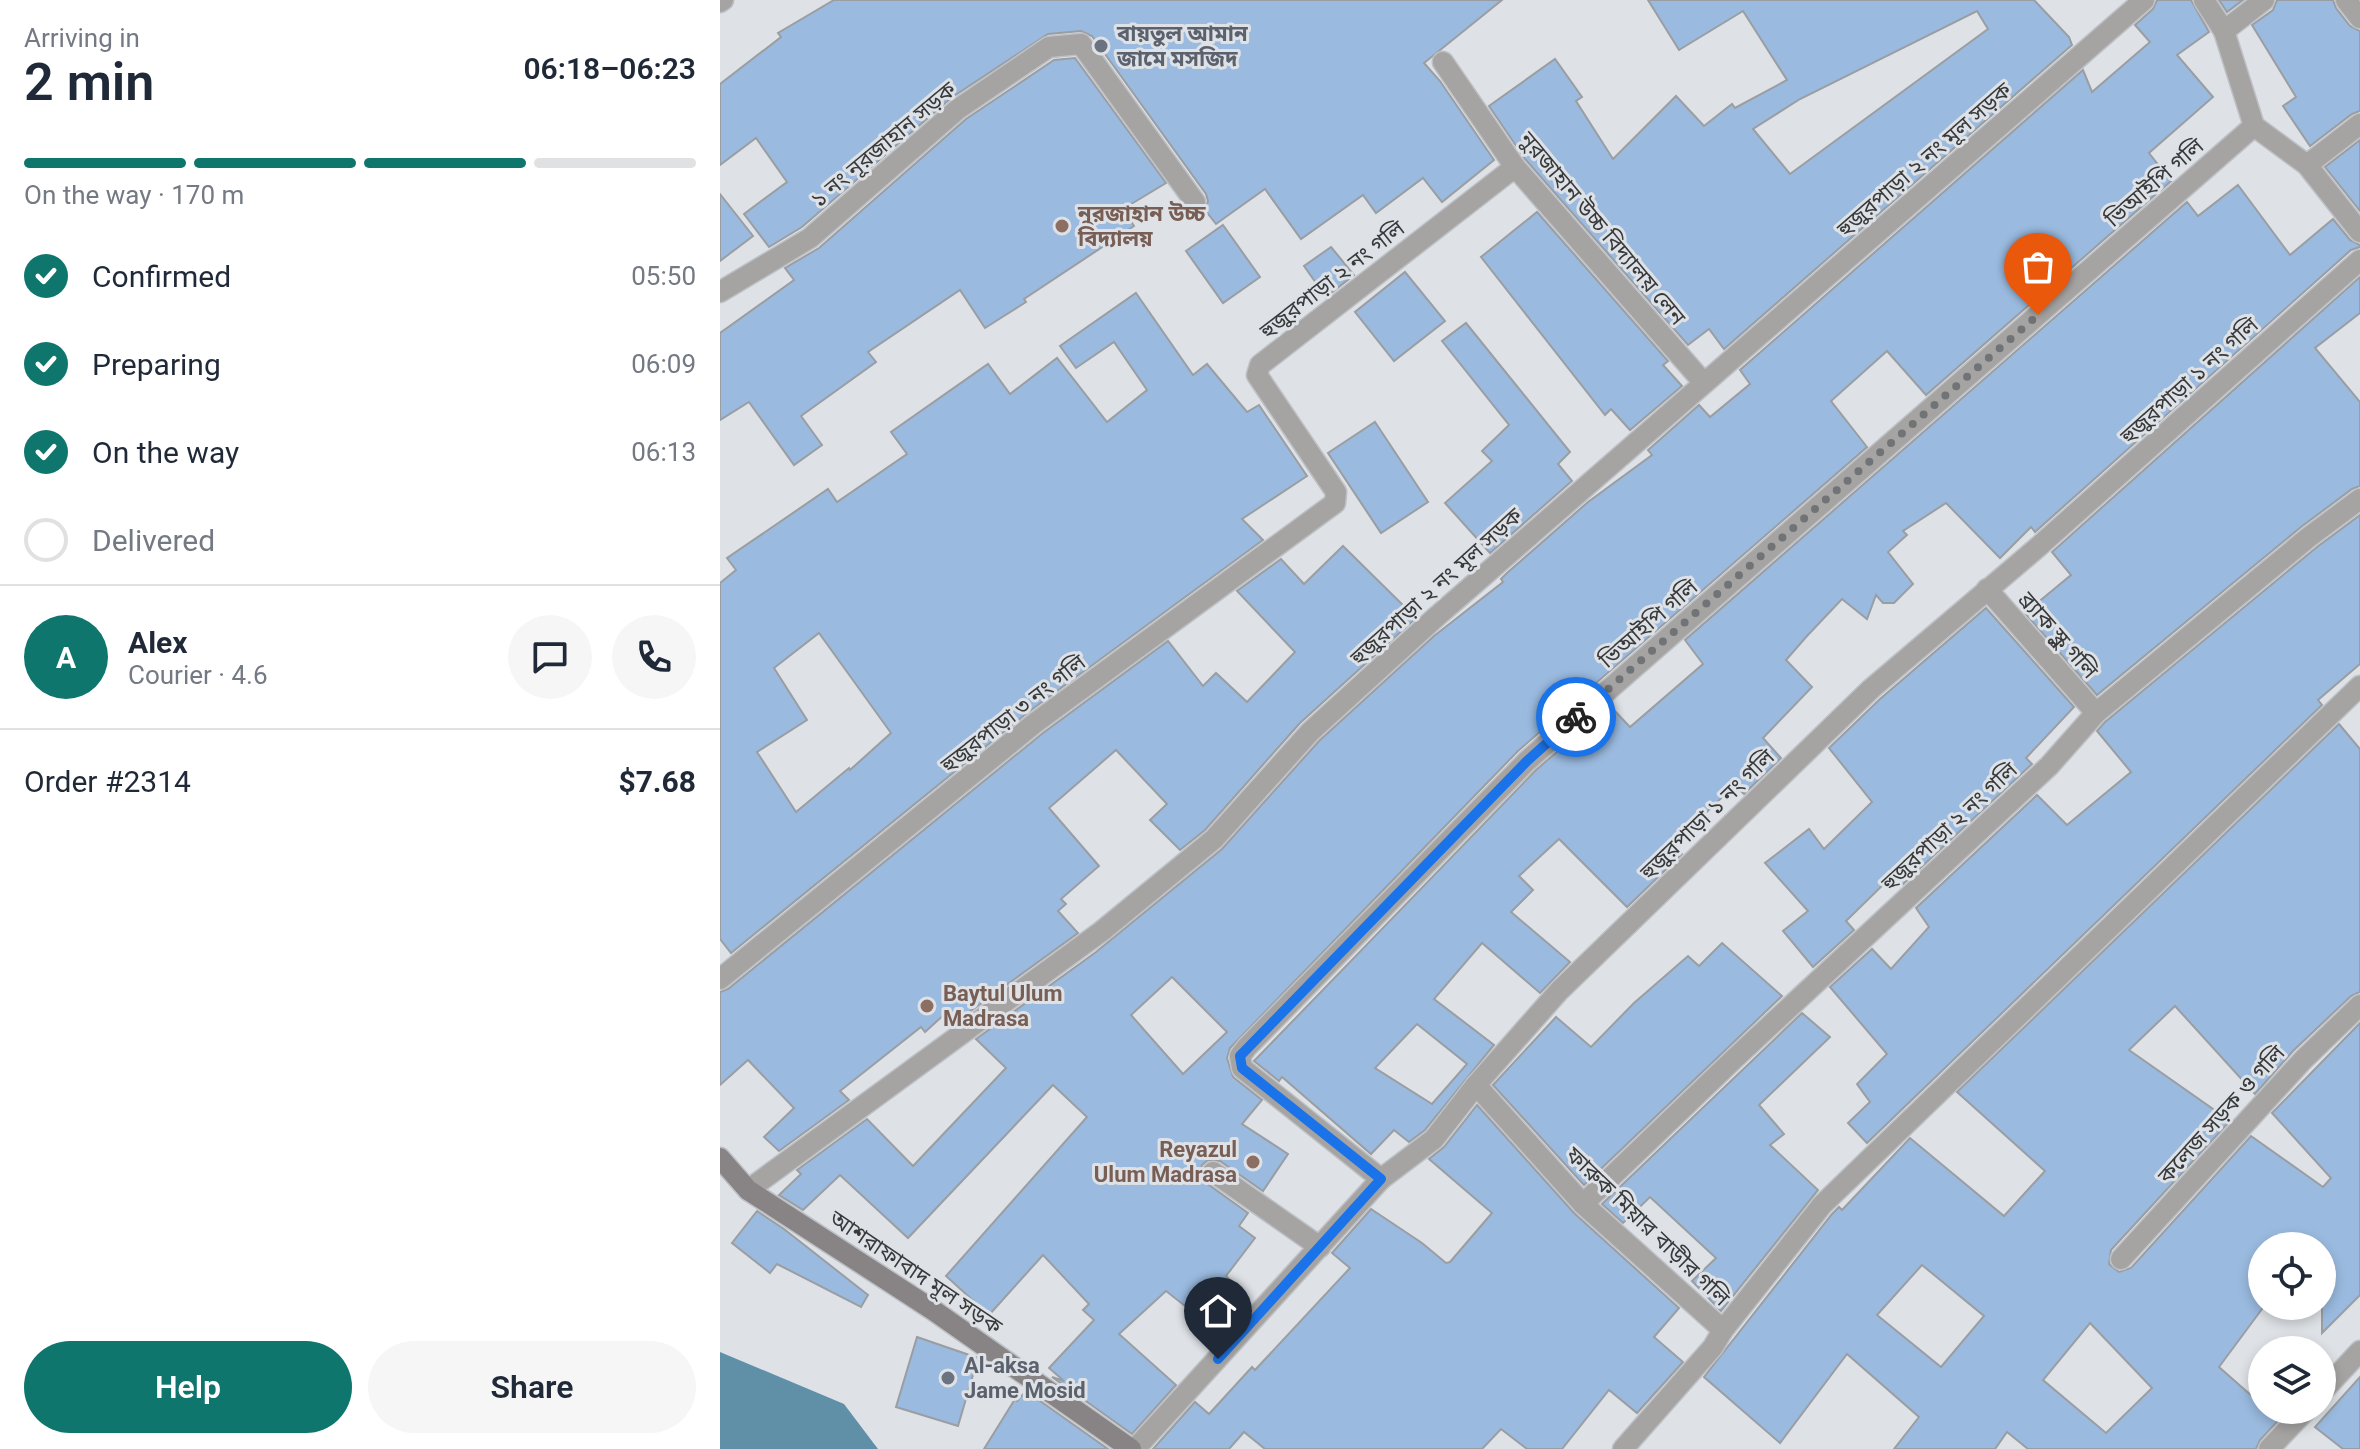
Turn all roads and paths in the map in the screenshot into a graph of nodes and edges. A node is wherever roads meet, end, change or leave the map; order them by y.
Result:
1 (2144, 0) edge
2 (2204, 0) edge
3 (2264, 0) edge
4 (2346, 0) edge
5 (2360, 18) edge
6 (2224, 31) junction
7 (1443, 62) dead end
8 (2360, 124) edge
9 (2254, 126) junction
10 (2307, 165) junction
11 (1515, 167) junction
12 (1195, 202) dead end
13 (2360, 232) edge
14 (2360, 260) edge
15 (720, 292) edge
16 (1703, 382) junction
17 (1336, 492) joint
18 (2360, 499) edge
19 (1987, 589) junction
20 (2360, 686) edge
21 (2096, 713) junction
22 (720, 979) edge
23 (2360, 1005) edge
24 (1476, 1085) junction
25 (720, 1158) edge
26 (1213, 1172) dead end
27 (1381, 1179) junction
28 (748, 1190) junction
29 (1583, 1204) junction
30 (1320, 1247) junction
31 (2121, 1259) dead end
32 (1723, 1330) junction
33 (2360, 1351) edge
34 (2336, 1377) edge
35 (2293, 1424) edge
36 (1133, 1449) edge
37 (1623, 1449) edge
38 (2269, 1449) edge

1 - 16 street, হুজুরপাড়া ২ নং মূল সড়ক
2 - 6 street
3 - 6 street
4 - 5 street
6 - 9 street
7 - 11 street, নুরজাহান উচ্চ বিদ্যালয় লেন
8 - 10 street
9 - 10 street
9 - 27 street, ভিআইপি গলি
10 - 13 street
11 - 16 street, নুরজাহান উচ্চ বিদ্যালয় লেন
11 - 17 street, হুজুরপাড়া ২ নং গলি
12 - 15 street, ১ নং নূরজাহান সড়ক
14 - 19 street, হুজুরপাড়া ১ নং গলি
16 - 28 street, হুজুরপাড়া ২ নং মূল সড়ক
17 - 22 street, হুজুরপাড়া ৩ নং গলি
18 - 21 street, হুজুরপাড়া ২ নং গলি
19 - 21 street, ব্র্যাক স্কুল গলি
19 - 24 street, হুজুরপাড়া ১ নং গলি
20 - 32 street
21 - 29 street, হুজুরপাড়া ২ নং গলি
23 - 31 street, কলেজ সড়ক ও গলি
24 - 27 street, হুজুরপাড়া ১ নং গলি
24 - 29 street, ফারুক মিয়ার বাড়ীর গলি
25 - 28 street, আশরাফাবাদ মূল সড়ক
26 - 30 street
27 - 30 street, হুজুরপাড়া ১ নং গলি
28 - 36 street, আশরাফাবাদ মূল সড়ক
29 - 32 street, ফারুক মিয়ার বাড়ীর গলি
30 - 36 street, হুজুরপাড়া ১ নং গলি
32 - 37 street
33 - 34 street
35 - 38 street

